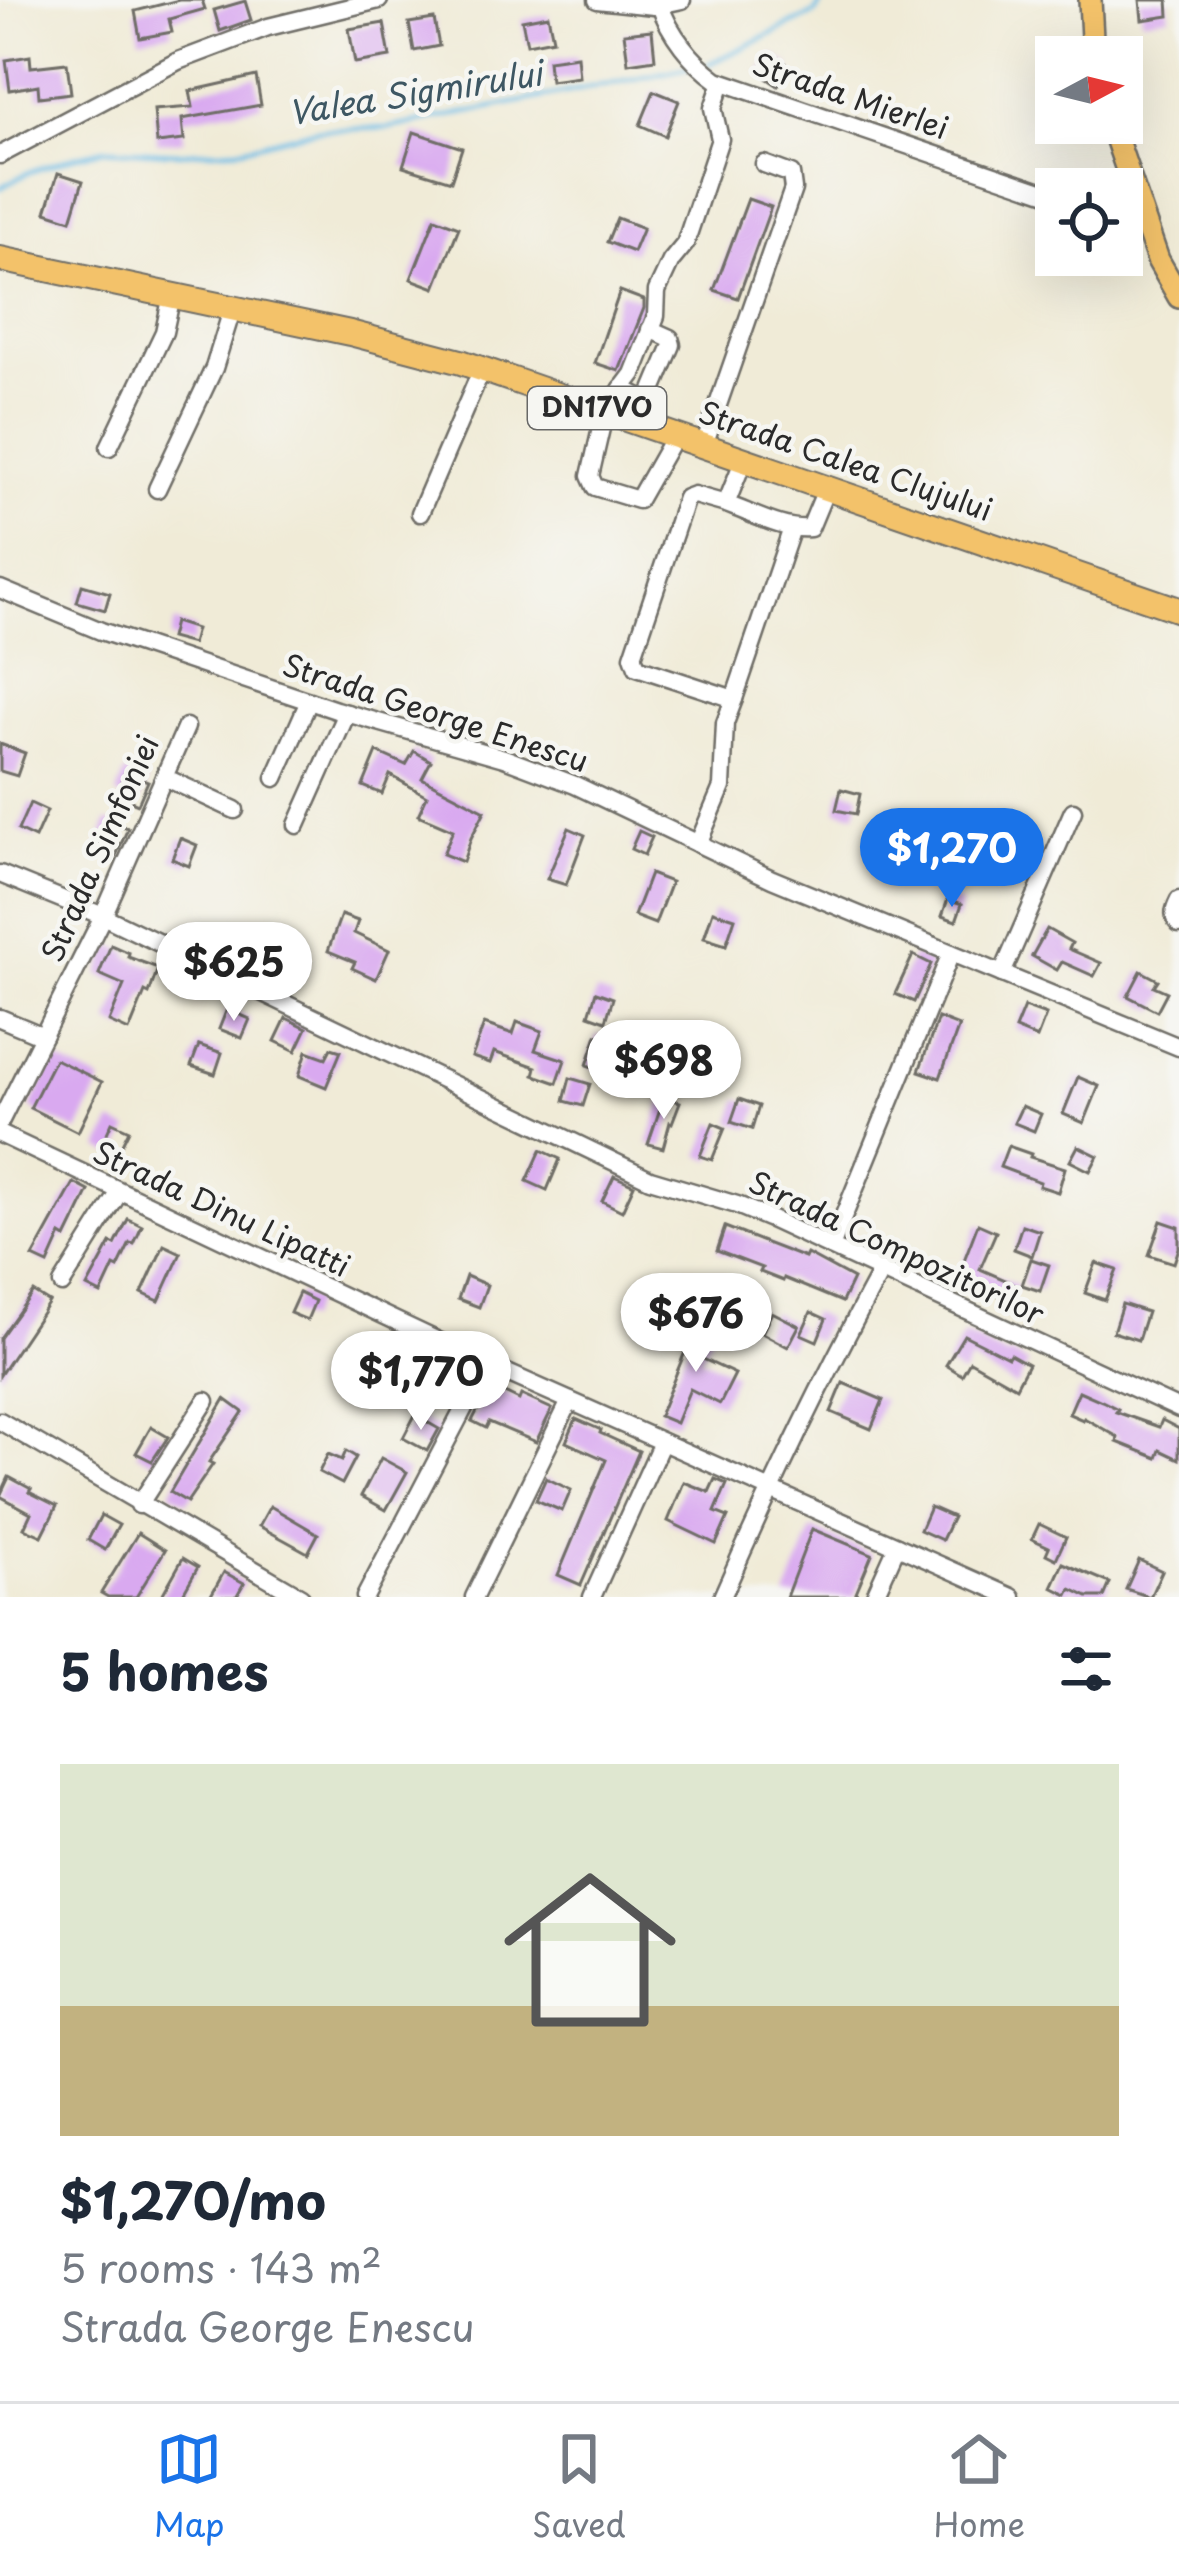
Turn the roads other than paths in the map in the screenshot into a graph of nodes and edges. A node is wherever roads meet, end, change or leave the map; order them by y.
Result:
1 (380, 0) edge
2 (597, 0) edge
3 (682, 0) edge
4 (1090, 0) edge
5 (660, 4) junction
6 (1092, 36) edge
7 (722, 82) junction
8 (1118, 144) edge
9 (0, 155) edge
10 (764, 164) dead end
11 (1035, 189) edge
12 (0, 260) edge
13 (172, 295) junction
14 (1179, 297) edge
15 (233, 308) junction
16 (650, 329) junction
17 (482, 369) junction
18 (622, 388) junction
19 (604, 411) junction
20 (675, 435) junction
21 (704, 445) junction
22 (109, 447) dead end
23 (744, 458) junction
24 (827, 487) junction
25 (157, 489) dead end
26 (726, 504) junction
27 (420, 513) dead end
28 (792, 528) junction
29 (0, 589) edge
30 (1179, 610) edge
31 (734, 699) junction
32 (309, 701) junction
33 (347, 713) junction
34 (186, 727) dead end
35 (164, 778) junction
36 (275, 778) dead end
37 (235, 810) dead end
38 (1073, 811) dead end
39 (297, 825) dead end
40 (698, 844) junction
41 (0, 874) edge
42 (1179, 900) edge
43 (103, 916) junction
44 (1179, 923) edge
45 (951, 953) junction
46 (1002, 974) junction
47 (0, 1018) edge
48 (43, 1036) junction
49 (1179, 1047) edge
50 (0, 1122) edge
51 (0, 1134) edge
52 (119, 1192) junction
53 (831, 1247) junction
54 (881, 1271) junction
55 (62, 1284) dead end
56 (487, 1364) junction
57 (206, 1401) dead end
58 (570, 1401) junction
59 (1179, 1409) edge
60 (0, 1421) edge
61 (662, 1442) junction
62 (769, 1489) junction
63 (140, 1505) junction
64 (898, 1546) junction
65 (301, 1597) edge
66 (365, 1597) edge
67 (474, 1597) edge
68 (592, 1597) edge
69 (722, 1597) edge
70 (874, 1597) edge
71 (1012, 1597) edge

1 - 9 street
2 - 5 street
3 - 5 street
4 - 6 main road
5 - 7 street, Strada Mierlei
7 - 11 street, Strada Mierlei
7 - 16 street
8 - 14 main road
10 - 21 street
12 - 13 highway, Strada Calea Clujului / DN17VO
13 - 15 highway, Strada Calea Clujului / DN17VO
13 - 22 street
15 - 17 highway, Strada Calea Clujului / DN17VO
15 - 25 street
16 - 18 street
16 - 18 street
17 - 19 highway, Strada Calea Clujului / DN17VO
17 - 27 street
18 - 19 street
19 - 20 highway, Strada Calea Clujului / DN17VO
19 - 20 street
20 - 21 highway, Strada Calea Clujului / DN17VO
21 - 23 highway, Strada Calea Clujului / DN17VO
23 - 24 highway, Strada Calea Clujului / DN17VO
23 - 26 street
24 - 28 street
24 - 30 highway, Strada Calea Clujului / DN17VO
26 - 28 street
26 - 31 street
28 - 31 street
29 - 32 street, Strada George Enescu
31 - 40 street
32 - 33 street, Strada George Enescu
32 - 36 street
33 - 39 street
33 - 40 street, Strada George Enescu
34 - 35 street, Strada Simfoniei
35 - 37 street
35 - 43 street, Strada Simfoniei
38 - 46 street
40 - 45 street, Strada George Enescu
41 - 43 street, Strada Compozitorilor
42 - 44 street
43 - 48 street, Strada Simfoniei
43 - 53 street, Strada Compozitorilor
45 - 46 street, Strada George Enescu
45 - 53 street
46 - 49 street, Strada George Enescu
47 - 48 street
48 - 50 street, Strada Simfoniei
51 - 52 street, Strada Dinu Lipatti
52 - 55 street
52 - 56 street, Strada Dinu Lipatti
53 - 54 street, Strada Compozitorilor
54 - 59 street, Strada Compozitorilor
54 - 62 street
56 - 58 street, Strada Dinu Lipatti
56 - 66 street
57 - 63 street
58 - 61 street, Strada Dinu Lipatti
58 - 67 street
60 - 63 street
61 - 62 street, Strada Dinu Lipatti
61 - 68 street
62 - 64 street, Strada Dinu Lipatti
62 - 69 street
63 - 65 street
64 - 70 street
64 - 71 street, Strada Dinu Lipatti

